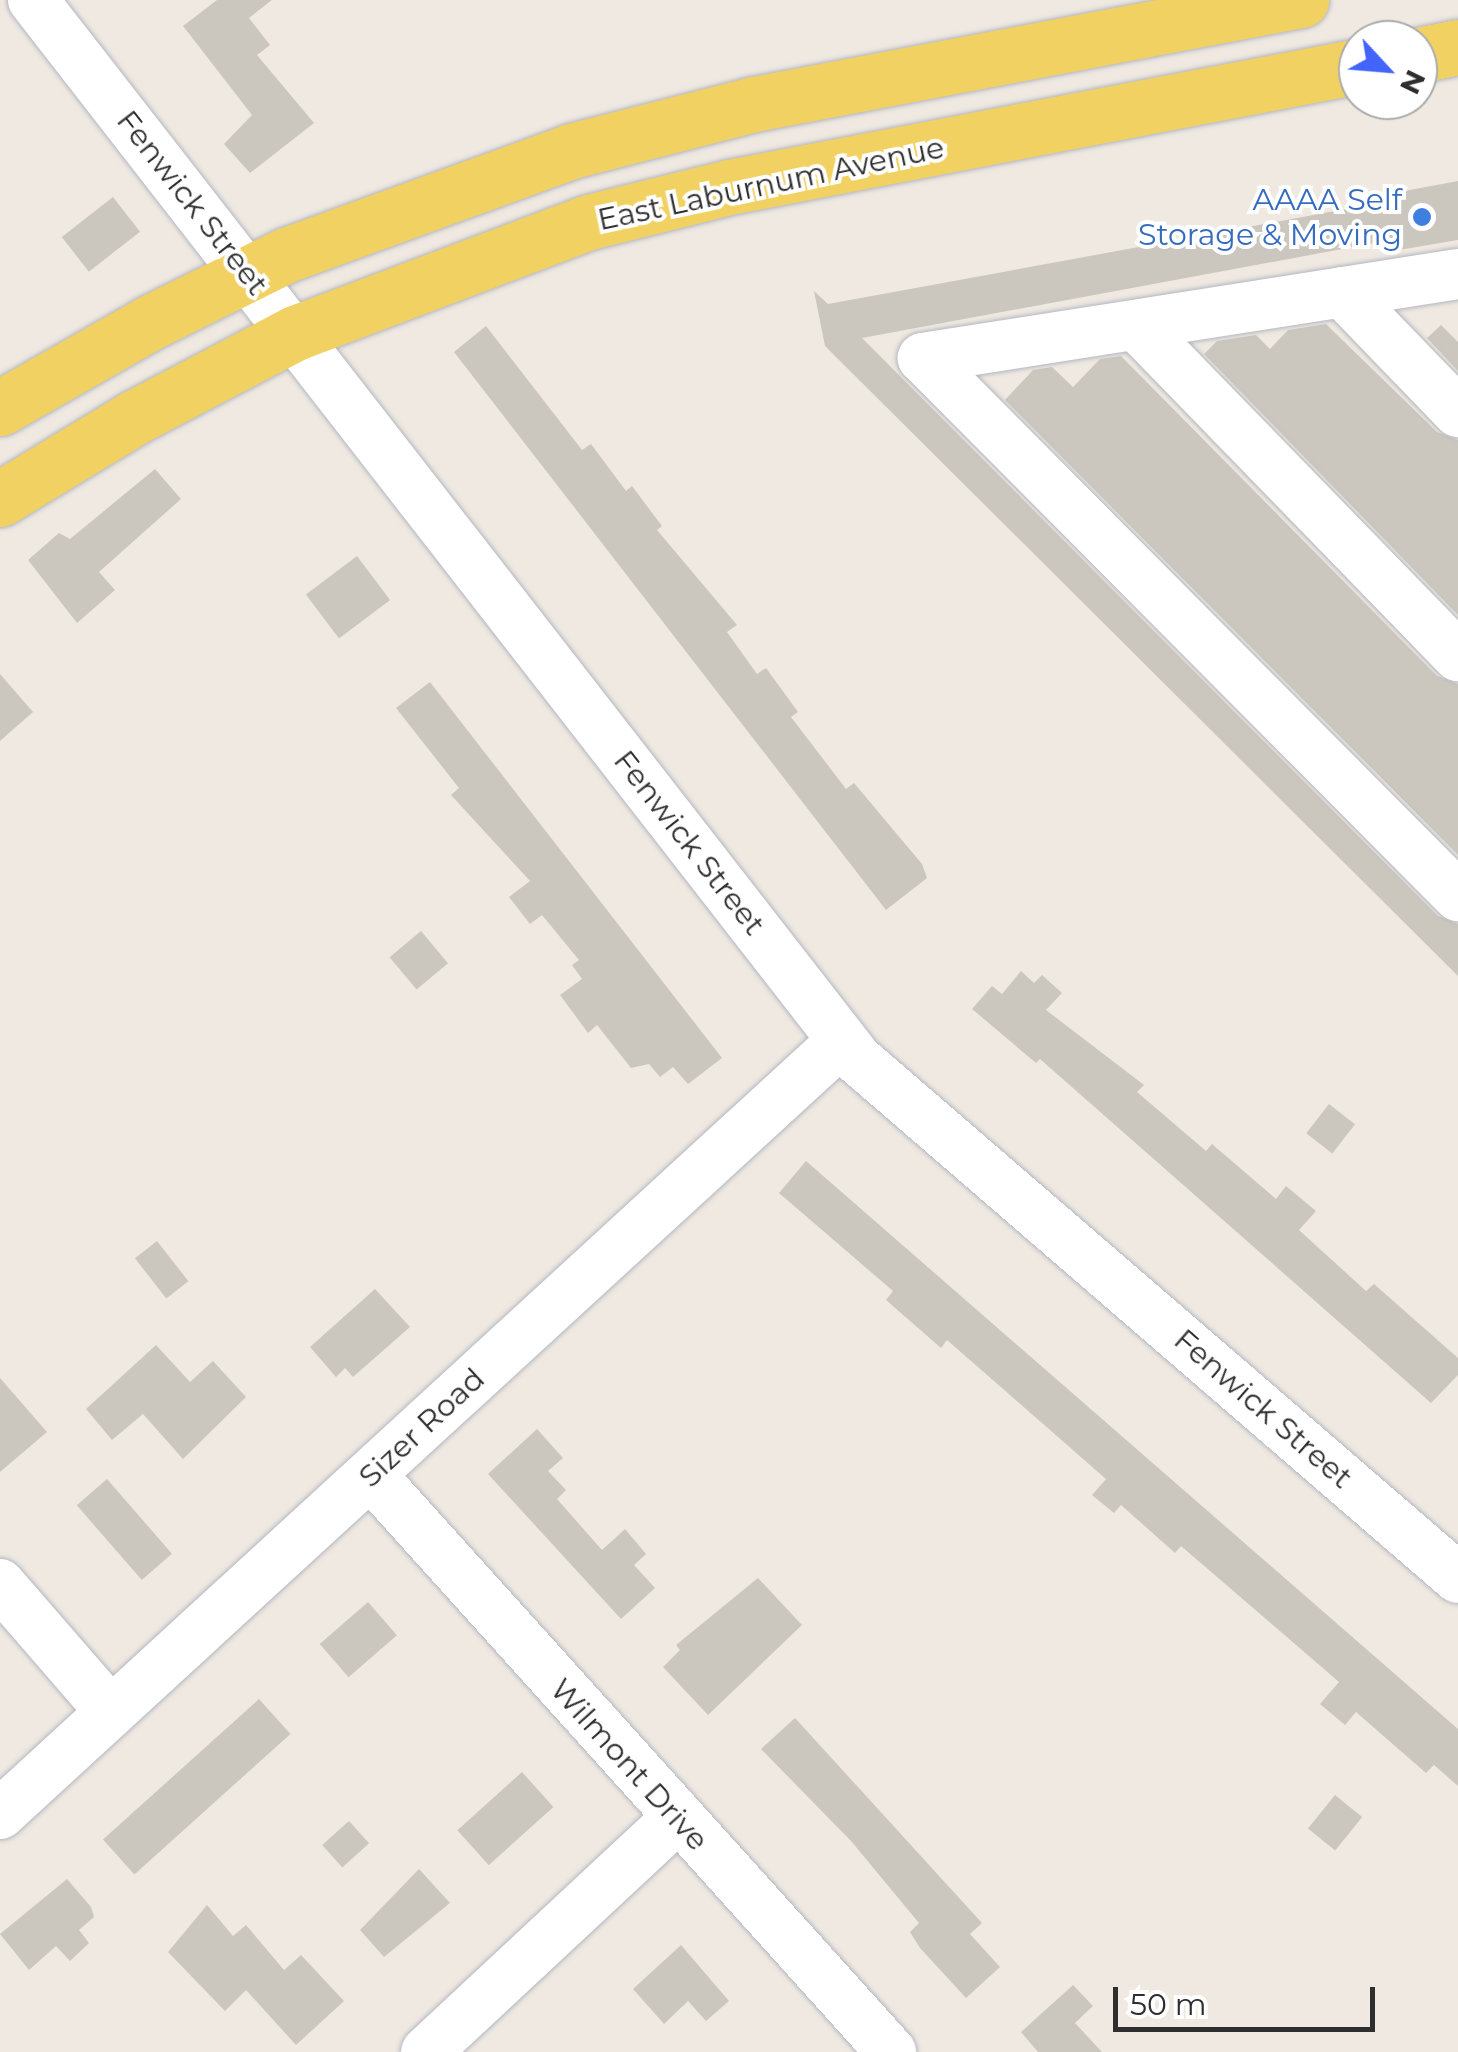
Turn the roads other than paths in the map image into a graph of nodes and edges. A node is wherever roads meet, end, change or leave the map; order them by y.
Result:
1 (1301, 0) edge
2 (55, 8) edge
3 (1338, 70) edge
4 (248, 272) junction
5 (1458, 274) edge
6 (1342, 292) junction
7 (1136, 325) junction
8 (295, 333) junction
9 (0, 408) edge
10 (1458, 412) edge
11 (0, 499) edge
12 (1458, 656) edge
13 (1458, 896) edge
14 (842, 1041) junction
15 (371, 1475) junction
16 (1458, 1578) edge
17 (0, 1584) edge
18 (111, 1712) junction
19 (0, 1814) edge
20 (676, 1819) junction
21 (426, 2052) edge
22 (891, 2052) edge

1 - 4 main road
2 - 4 street, Fenwick Street
3 - 8 main road, East Laburnum Avenue
4 - 8 street, Fenwick Street
4 - 9 main road
5 - 6 street
6 - 7 street
6 - 10 street
7 - 12 street
7 - 13 street
8 - 11 main road, East Laburnum Avenue
8 - 14 street, Fenwick Street
14 - 15 street, Sizer Road
14 - 16 street, Fenwick Street
15 - 18 street, Sizer Road
15 - 20 street, Wilmont Drive
17 - 18 street
18 - 19 street, Sizer Road
20 - 21 street
20 - 22 street, Wilmont Drive

